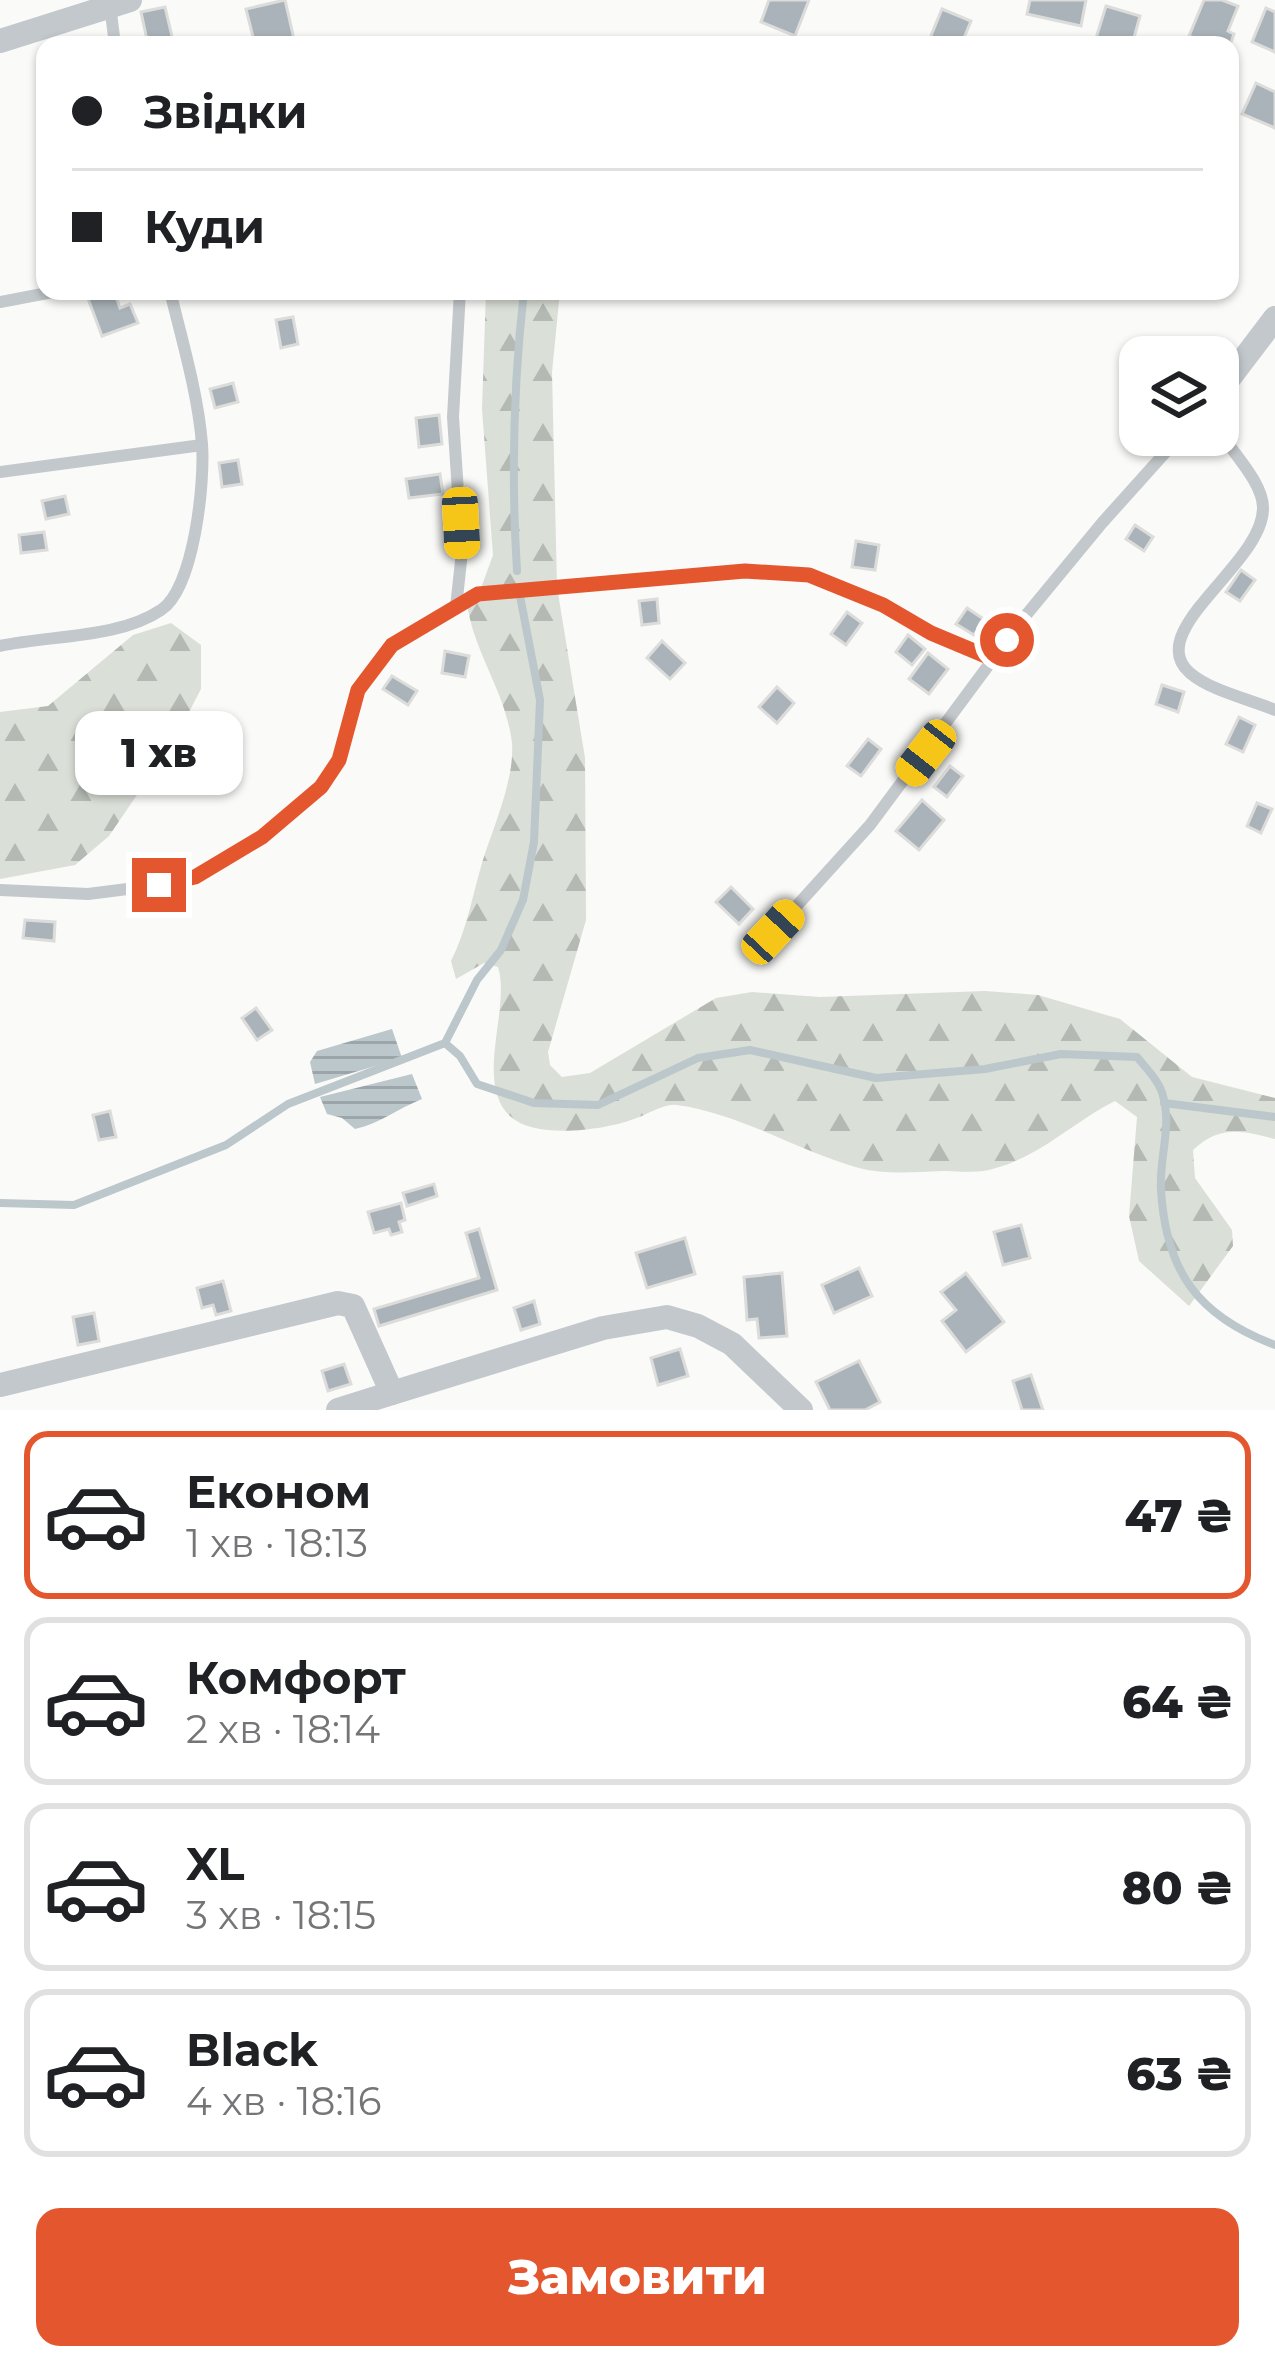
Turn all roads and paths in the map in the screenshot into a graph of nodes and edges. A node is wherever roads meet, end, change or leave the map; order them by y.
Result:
1 (120, 2) edge
2 (116, 36) edge
3 (0, 41) edge
4 (36, 295) edge
5 (172, 300) edge
6 (460, 300) edge
7 (0, 302) edge
8 (1275, 318) edge
9 (1239, 365) edge
10 (202, 445) junction
11 (1162, 456) edge
12 (1236, 456) edge
13 (0, 472) edge
14 (456, 607) junction
15 (0, 646) edge
16 (993, 659) junction
17 (1275, 710) edge
18 (0, 890) edge
19 (773, 932) dead end
20 (0, 1385) edge
21 (392, 1393) junction
22 (338, 1410) edge
23 (801, 1410) edge

1 - 2 lane
1 - 3 street
4 - 7 lane
5 - 10 lane
6 - 14 lane
8 - 9 street
10 - 13 lane
10 - 15 lane
11 - 16 lane
12 - 17 lane
14 - 16 lane
14 - 18 lane
16 - 19 lane
20 - 21 street
21 - 22 street
21 - 23 street

